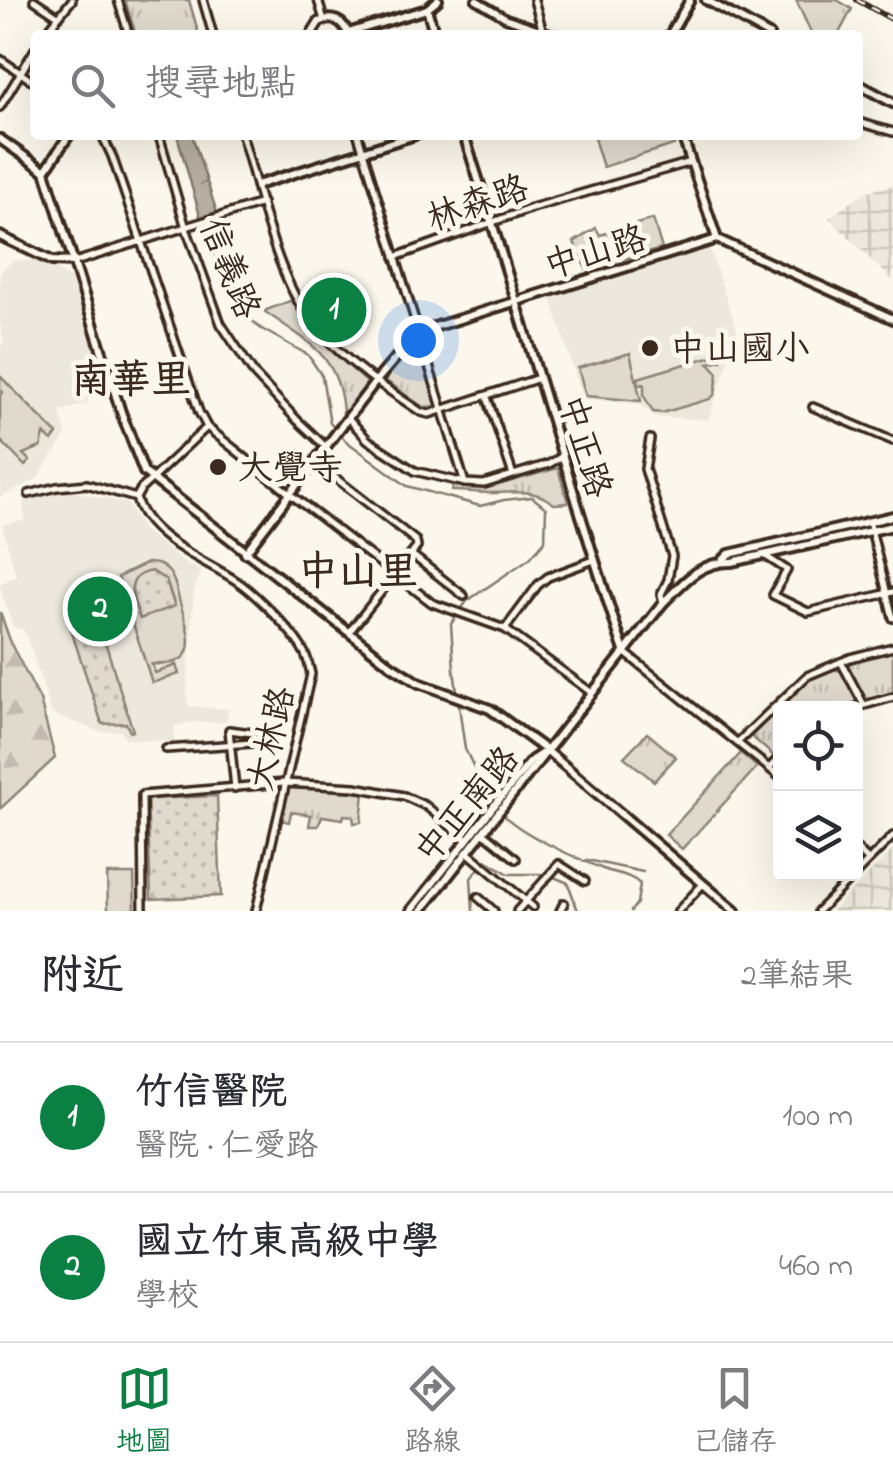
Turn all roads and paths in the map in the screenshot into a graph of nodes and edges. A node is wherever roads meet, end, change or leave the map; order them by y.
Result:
1 (34, 0) edge
2 (72, 0) edge
3 (118, 0) edge
4 (203, 0) edge
5 (318, 0) edge
6 (438, 0) edge
7 (476, 0) edge
8 (534, 0) edge
9 (690, 0) edge
10 (706, 0) edge
11 (427, 9) junction
12 (58, 16) junction
13 (324, 20) junction
14 (48, 30) edge
15 (127, 30) edge
16 (212, 30) edge
17 (313, 30) edge
18 (346, 30) edge
19 (361, 30) edge
20 (433, 30) edge
21 (536, 30) edge
22 (543, 30) edge
23 (673, 30) edge
24 (760, 30) edge
25 (30, 57) edge
26 (0, 59) edge
27 (20, 73) junction
28 (30, 79) edge
29 (863, 87) edge
30 (893, 103) edge
31 (0, 107) edge
32 (863, 123) edge
33 (893, 132) edge
34 (0, 139) edge
35 (67, 140) edge
36 (104, 140) edge
37 (160, 140) edge
38 (243, 140) edge
39 (359, 140) edge
40 (400, 140) edge
41 (466, 140) edge
42 (684, 140) edge
43 (363, 152) junction
44 (691, 162) junction
45 (45, 172) junction
46 (257, 186) junction
47 (262, 203) junction
48 (492, 222) junction
49 (186, 228) junction
50 (0, 236) edge
51 (717, 240) junction
52 (140, 241) junction
53 (395, 258) junction
54 (75, 262) junction
55 (515, 302) junction
56 (893, 318) edge
57 (418, 332) junction
58 (539, 378) junction
59 (376, 382) junction
60 (487, 396) junction
61 (813, 406) dead end
62 (442, 411) junction
63 (346, 422) junction
64 (207, 426) junction
65 (650, 438) dead end
66 (893, 442) edge
67 (326, 447) junction
68 (563, 456) junction
69 (315, 462) junction
70 (549, 464) junction
71 (566, 466) junction
72 (513, 475) junction
73 (151, 478) junction
74 (465, 483) junction
75 (29, 494) dead end
76 (290, 494) junction
77 (136, 498) junction
78 (893, 516) edge
79 (869, 521) junction
80 (893, 526) edge
81 (871, 530) junction
82 (245, 553) junction
83 (412, 555) junction
84 (764, 555) junction
85 (594, 560) junction
86 (721, 562) junction
87 (396, 576) junction
88 (890, 593) edge
89 (464, 596) dead end
90 (663, 604) junction
91 (893, 618) edge
92 (504, 629) junction
93 (350, 631) junction
94 (893, 647) edge
95 (624, 652) junction
96 (841, 662) junction
97 (592, 693) junction
98 (893, 697) edge
99 (864, 704) joint
100 (738, 742) junction
101 (230, 745) junction
102 (166, 749) dead end
103 (546, 750) junction
104 (773, 765) edge
105 (770, 768) junction
106 (773, 771) edge
107 (284, 783) junction
108 (235, 788) junction
109 (498, 807) junction
110 (483, 832) junction
111 (893, 836) edge
112 (470, 842) junction
113 (467, 852) junction
114 (863, 855) edge
115 (516, 858) dead end
116 (868, 860) junction
117 (863, 865) edge
118 (585, 881) dead end
119 (847, 881) edge
120 (704, 883) junction
121 (478, 897) dead end
122 (526, 902) junction
123 (564, 903) dead end
124 (532, 908) dead end
125 (143, 911) edge
126 (256, 911) edge
127 (411, 911) edge
128 (420, 911) edge
129 (494, 911) edge
130 (518, 911) edge
131 (560, 911) edge
132 (678, 911) edge
133 (736, 911) edge
134 (818, 911) edge

1 - 12 street
2 - 12 street
3 - 15 street
4 - 16 street
5 - 13 street
6 - 11 street
7 - 21 street
8 - 22 street
9 - 23 street
10 - 24 street
11 - 19 street
11 - 20 street
12 - 14 street
13 - 17 street
13 - 18 street
25 - 27 street
26 - 27 street
27 - 28 street
27 - 31 street
29 - 30 street
32 - 33 street
34 - 45 street
35 - 45 street
36 - 52 street
37 - 49 street, 信義路
38 - 46 street
39 - 43 street
40 - 43 street
41 - 48 street, 中正路
42 - 44 street
43 - 46 street
43 - 53 street
44 - 48 street, 林森路
44 - 51 street
45 - 54 street
46 - 47 street
47 - 49 street
47 - 59 street
48 - 53 street, 林森路
48 - 55 street, 中正路
49 - 52 street
49 - 67 street, 信義路
50 - 54 street
51 - 55 street, 中山路
51 - 56 street
52 - 54 street
52 - 64 street
53 - 57 street
54 - 73 street
55 - 57 street, 中山路
55 - 58 street, 中正路
57 - 59 street
57 - 62 street
58 - 60 street
58 - 68 street, 中正路
59 - 62 street
59 - 63 street
60 - 62 street
60 - 72 street
61 - 66 street
62 - 74 street
63 - 67 street
63 - 74 street
64 - 73 street
64 - 76 street
65 - 90 street
67 - 69 street
68 - 70 street
68 - 71 street, 中正路
69 - 76 street
69 - 83 street
70 - 71 street
70 - 72 street
71 - 85 street, 中正路
72 - 74 street
73 - 77 street
73 - 82 street
75 - 77 street
76 - 82 street
76 - 87 street
77 - 107 street, 大林路
78 - 79 street
79 - 81 street
79 - 86 street
80 - 81 street
81 - 84 street
81 - 88 street
82 - 93 street
83 - 87 street
83 - 89 street
84 - 86 street
84 - 88 street
85 - 92 street
85 - 95 street, 中正路
86 - 90 street
87 - 92 street
87 - 93 street
88 - 91 street
90 - 95 street
92 - 97 street
93 - 103 street
94 - 96 street
95 - 97 street
95 - 100 street
96 - 99 street
96 - 100 street
97 - 103 street
98 - 99 street
100 - 105 street
101 - 101 street
101 - 102 street
101 - 108 street
103 - 109 street, 中正南路
103 - 120 street
104 - 105 street
105 - 106 street
107 - 108 street
107 - 112 street
107 - 126 street, 大林路
108 - 125 street
109 - 110 street, 中正南路
109 - 112 street, 中正南路
110 - 112 street, 中正南路
110 - 115 street
111 - 116 street
112 - 113 street, 中正南路
112 - 127 street, 中正南路
113 - 122 street
113 - 128 street, 中正南路
114 - 116 street
116 - 117 street
118 - 122 street
119 - 134 street
120 - 132 street
120 - 133 street
121 - 129 street
122 - 124 street
122 - 130 street
123 - 131 street

